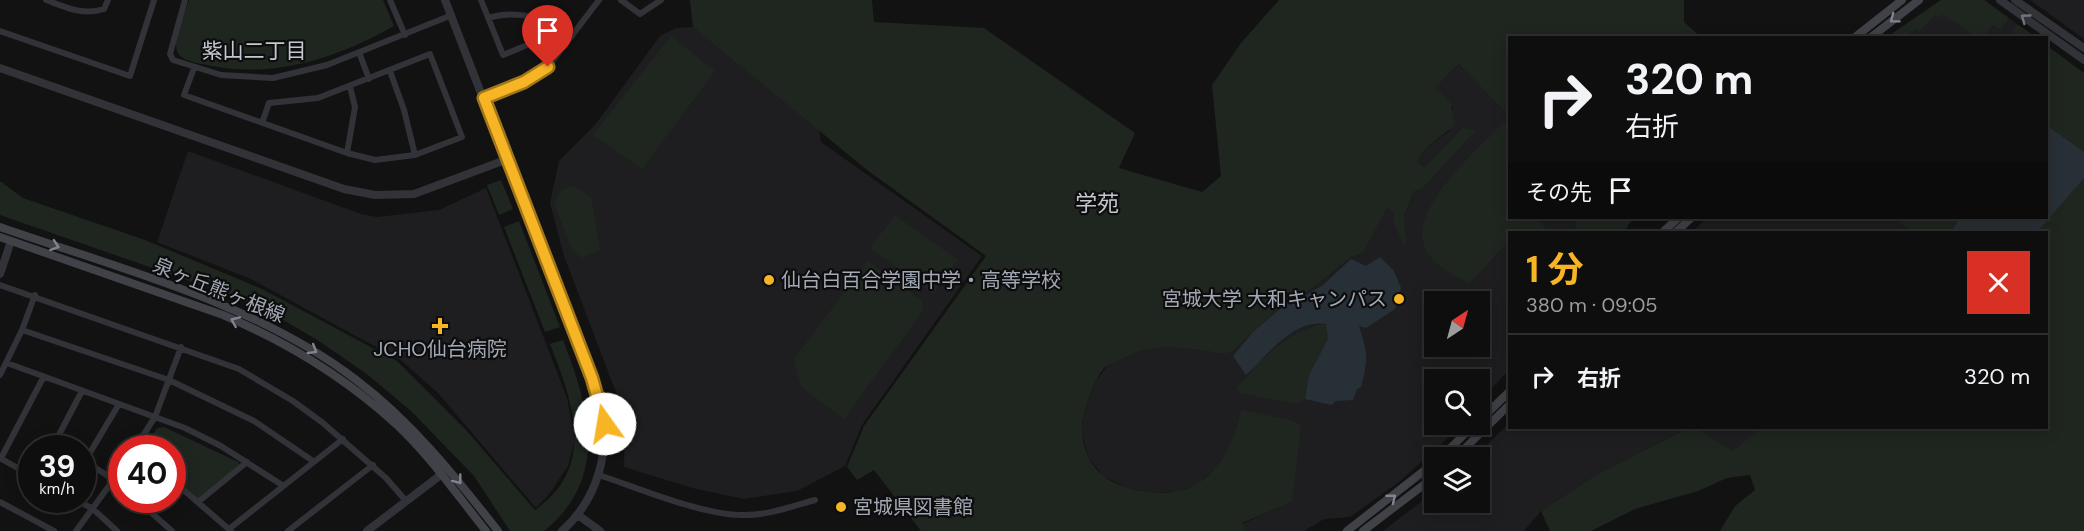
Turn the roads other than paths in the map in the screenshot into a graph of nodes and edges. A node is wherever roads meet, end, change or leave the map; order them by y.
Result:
1 (46, 0) edge
2 (108, 0) edge
3 (154, 0) edge
4 (185, 0) edge
5 (390, 0) edge
6 (445, 0) edge
7 (481, 0) edge
8 (599, 0) edge
9 (621, 0) edge
10 (662, 0) edge
11 (1902, 0) edge
12 (1919, 0) edge
13 (2000, 0) edge
14 (2015, 0) edge
15 (452, 15) junction
16 (488, 18) junction
17 (545, 21) junction
18 (0, 31) edge
19 (405, 35) junction
20 (572, 36) junction
21 (1857, 36) edge
22 (1873, 36) edge
23 (2084, 48) edge
24 (359, 52) junction
25 (2084, 60) edge
26 (0, 68) edge
27 (194, 68) junction
28 (390, 71) junction
29 (369, 79) junction
30 (350, 87) junction
31 (484, 98) junction
32 (262, 123) junction
33 (347, 153) junction
34 (415, 154) junction
35 (508, 159) junction
36 (1677, 219) edge
37 (1690, 219) edge
38 (0, 227) edge
39 (1664, 231) edge
40 (1677, 231) edge
41 (0, 237) edge
42 (11, 240) junction
43 (0, 273) edge
44 (0, 285) edge
45 (35, 295) junction
46 (22, 330) junction
47 (181, 347) junction
48 (7, 363) junction
49 (0, 375) edge
50 (43, 378) junction
51 (169, 380) junction
52 (82, 391) junction
53 (1508, 393) edge
54 (119, 404) junction
55 (1508, 406) edge
56 (1490, 410) edge
57 (155, 417) junction
58 (59, 435) edge
59 (144, 435) edge
60 (1464, 435) edge
61 (343, 439) junction
62 (96, 441) edge
63 (1451, 447) edge
64 (1466, 447) edge
65 (0, 458) edge
66 (313, 461) junction
67 (247, 462) junction
68 (373, 465) junction
69 (18, 468) edge
70 (1424, 471) edge
71 (442, 474) junction
72 (599, 475) junction
73 (1424, 485) edge
74 (282, 486) junction
75 (108, 487) edge
76 (186, 492) edge
77 (815, 500) dead end
78 (406, 501) junction
79 (0, 502) edge
80 (198, 502) junction
81 (96, 504) edge
82 (96, 511) edge
83 (89, 513) edge
84 (152, 513) edge
85 (578, 515) junction
86 (230, 530) edge
87 (290, 530) edge
88 (54, 531) edge
89 (76, 531) edge
90 (117, 531) edge
91 (172, 531) edge
92 (367, 531) edge
93 (486, 531) edge
94 (498, 531) edge
95 (562, 531) edge
96 (600, 531) edge
97 (1347, 531) edge
98 (1363, 531) edge

1 - 2 street
3 - 18 street
4 - 27 street
5 - 19 street
6 - 15 street
7 - 16 street
8 - 20 street
9 - 10 street
11 - 21 main road
12 -> 22 main road
25 -> 13 street
14 - 23 street
15 - 19 street
15 - 31 street
16 - 17 street
16 - 17 street
17 - 20 street
19 - 24 street
20 - 31 street
24 - 27 street
24 - 29 street
26 - 35 street
27 - 32 street
28 - 29 street
28 - 34 street
28 - 34 street
29 - 30 street
30 - 32 street
30 - 33 street
31 - 35 street
32 - 33 street
33 - 34 street
35 - 72 street
36 - 39 main road
37 - 40 main road
38 -> 94 main road, 泉ヶ丘熊ヶ根線
41 - 42 main road, 泉ヶ丘熊ヶ根線
42 - 43 street
71 -> 42 main road, 泉ヶ丘熊ヶ根線
44 - 45 street
45 - 46 street
45 - 47 street
46 - 48 street
46 - 51 street
47 - 51 street
47 - 61 street
48 - 49 street
48 - 50 street
50 - 52 street
50 - 65 street
51 - 57 street
51 - 66 street
52 - 54 street
52 - 58 street
53 - 56 main road
54 - 57 street
54 - 62 street
55 - 64 main road
57 - 59 street
57 - 67 street
60 - 63 main road
61 - 66 street
61 - 68 street
65 - 69 street
66 - 74 street
67 - 74 street
67 - 80 street
68 - 78 street
68 - 87 street
97 -> 70 main road
71 - 78 street
71 - 93 main road, 泉ヶ丘熊ヶ根線
72 - 77 street
72 - 85 street
73 - 98 main road
74 - 86 street
75 - 81 street
76 - 80 street
78 - 92 street
79 - 88 street
80 - 86 street
82 - 90 street
83 - 89 street
84 - 91 street
85 - 95 street
85 - 96 street

